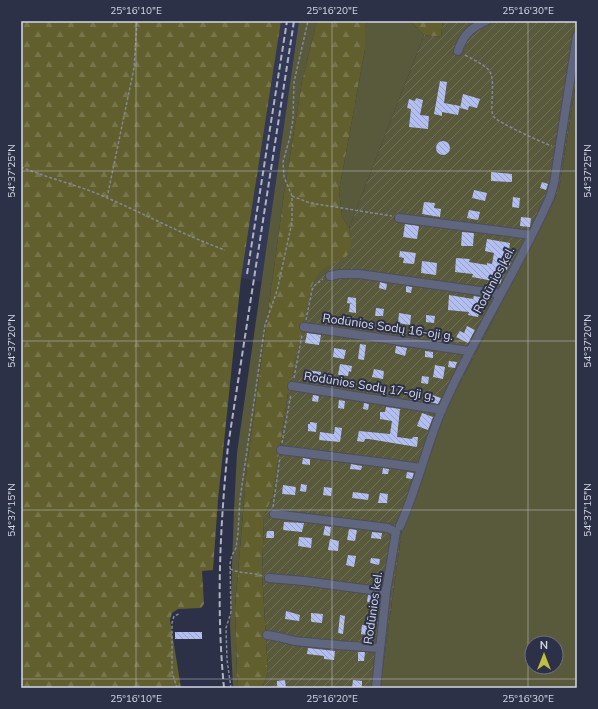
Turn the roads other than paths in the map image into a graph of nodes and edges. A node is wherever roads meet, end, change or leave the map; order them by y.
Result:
1 (486, 21) edge
2 (577, 36) edge
3 (458, 51) road end
4 (399, 218) road end
5 (531, 235) junction
6 (330, 276) dead end
7 (500, 294) junction
8 (304, 327) dead end
9 (469, 351) junction
10 (292, 386) dead end
11 (442, 410) junction
12 (281, 450) dead end
13 (420, 468) junction
14 (274, 514) dead end
15 (398, 529) junction
16 (269, 578) road end
17 (386, 592) junction
18 (267, 635) dead end
19 (379, 648) junction
20 (376, 688) edge

1 - 3 street
2 - 5 street, Rodūnios kel.
4 - 5 street
5 - 7 street, Rodūnios kel.
6 - 7 street
7 - 9 street, Rodūnios kel.
8 - 9 street, Rodūnios Sodų 16-oji g.
9 - 11 street, Rodūnios kel.
10 - 11 street, Rodūnios Sodų 17-oji g.
11 - 13 street, Rodūnios kel.
12 - 13 street
13 - 15 street, Rodūnios kel.
14 - 15 street
15 - 17 street, Rodūnios kel.
16 - 17 street
17 - 19 street, Rodūnios kel.
18 - 19 street
19 - 20 street, Rodūnios kel.

